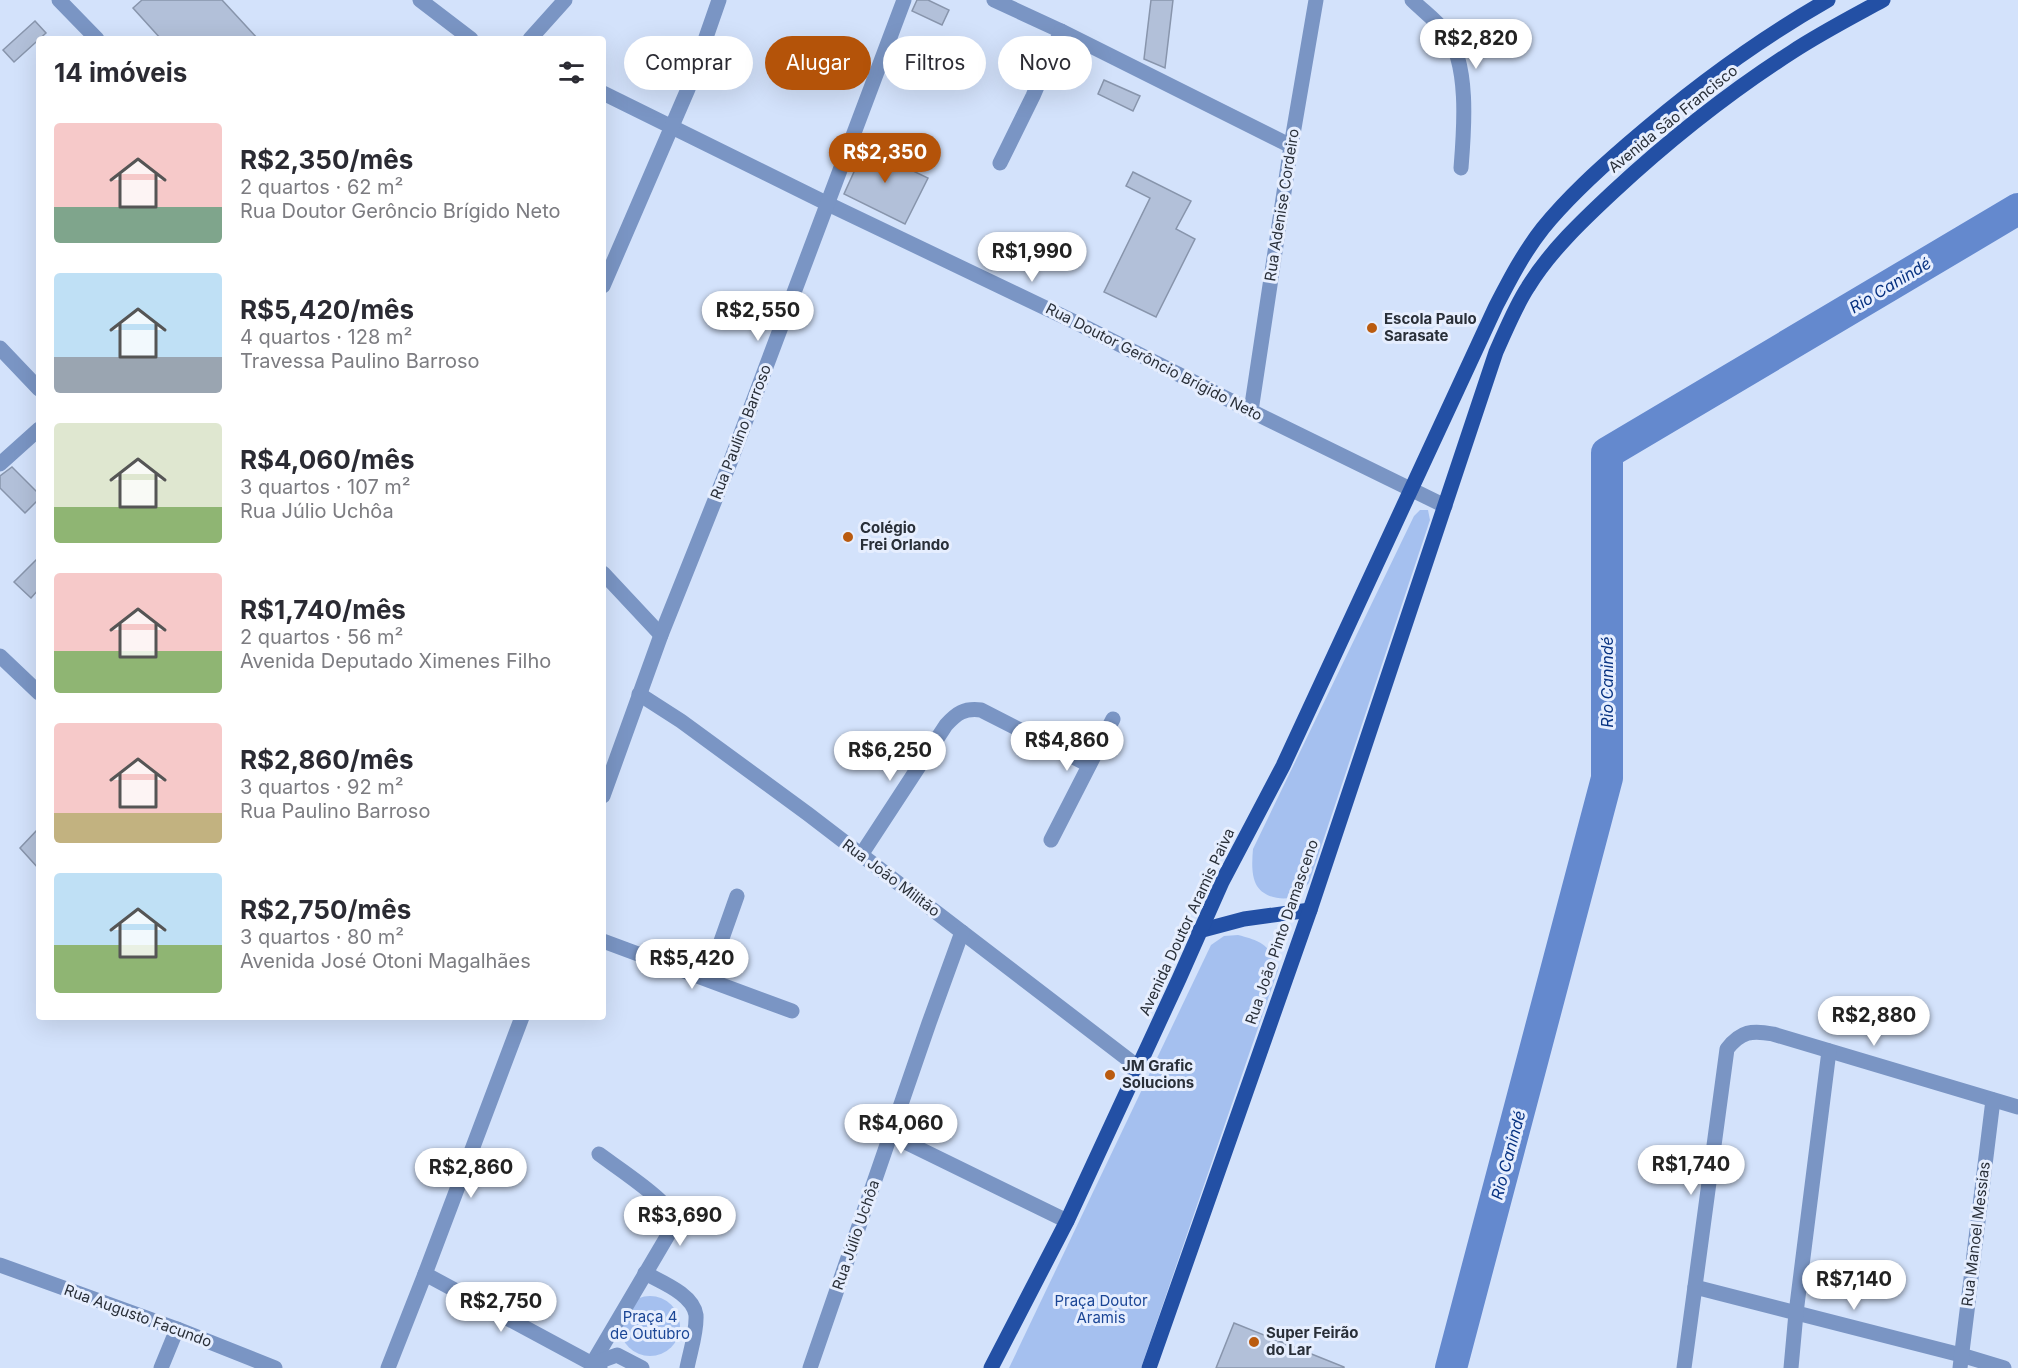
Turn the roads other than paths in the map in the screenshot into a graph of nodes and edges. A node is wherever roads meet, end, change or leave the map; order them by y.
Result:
1 (59, 0) edge
2 (420, 0) edge
3 (565, 0) edge
4 (719, 0) edge
5 (904, 0) edge
6 (994, 0) edge
7 (1316, 0) edge
8 (1412, 0) edge
9 (1828, 0) edge
10 (1883, 0) edge
11 (1061, 30) junction
12 (94, 36) edge
13 (467, 36) edge
14 (534, 36) edge
15 (606, 95) edge
16 (672, 128) junction
17 (1291, 146) junction
18 (999, 163) dead end
19 (1461, 168) dead end
20 (828, 204) junction
21 (606, 279) edge
22 (0, 348) edge
23 (36, 385) edge
24 (1251, 411) junction
25 (36, 432) edge
26 (0, 464) edge
27 (1412, 489) junction
28 (1445, 506) junction
29 (606, 576) edge
30 (661, 635) junction
31 (0, 656) edge
32 (36, 690) edge
33 (639, 694) junction
34 (1113, 719) dead end
35 (1089, 765) junction
36 (606, 788) edge
37 (1051, 840) dead end
38 (861, 855) junction
39 (737, 896) dead end
40 (1310, 910) junction
41 (1199, 931) junction
42 (962, 932) junction
43 (606, 942) edge
44 (708, 978) junction
45 (792, 1011) dead end
46 (521, 1020) edge
47 (1829, 1050) junction
48 (1138, 1067) junction
49 (1994, 1100) junction
50 (2018, 1107) edge
51 (891, 1135) junction
52 (599, 1154) dead end
53 (1067, 1221) junction
54 (0, 1265) edge
55 (645, 1273) junction
56 (425, 1274) junction
57 (1695, 1287) junction
58 (1796, 1313) junction
59 (177, 1329) junction
60 (1961, 1361) edge
61 (596, 1366) edge
62 (161, 1368) edge
63 (276, 1368) edge
64 (388, 1368) edge
65 (642, 1368) edge
66 (687, 1368) edge
67 (810, 1368) edge
68 (990, 1368) edge
69 (1149, 1368) edge
70 (1684, 1368) edge
71 (1791, 1368) edge
72 (2004, 1368) edge

1 - 12 street
2 - 13 street
3 - 14 street
4 - 16 street
5 - 20 street, Rua Paulino Barroso
6 - 11 street
7 - 17 street, Rua Adenise Cordeiro
8 - 19 street
9 - 27 main road, Avenida São Francisco
10 - 28 main road, Avenida São Francisco
11 - 17 street
11 - 18 street
15 - 16 street, Rua Doutor Gerôncio Brígido Neto
16 - 20 street, Rua Doutor Gerôncio Brígido Neto
16 - 21 street
17 - 24 street, Rua Adenise Cordeiro
20 - 24 street, Rua Doutor Gerôncio Brígido Neto
20 - 30 street, Rua Paulino Barroso
22 - 23 street
24 - 27 street, Rua Doutor Gerôncio Brígido Neto
25 - 26 street
27 - 28 street, Rua Doutor Gerôncio Brígido Neto
27 - 41 main road, Avenida Doutor Aramis Paiva
28 - 40 main road, Rua João Pinto Damasceno
29 - 30 street
30 - 33 street, Rua Paulino Barroso
31 - 32 street
33 - 36 street, Rua Paulino Barroso
33 - 38 street, Rua João Militão
34 - 35 street
35 - 37 street
35 - 38 street
38 - 42 street, Rua João Militão
39 - 44 street
40 - 41 main road
40 - 69 main road, Rua João Pinto Damasceno
41 - 48 main road, Avenida Doutor Aramis Paiva
42 - 48 street, Rua João Militão
42 - 51 street, Rua Júlio Uchôa
43 - 44 street
44 - 45 street
46 - 56 street
47 - 49 street
47 - 57 street
47 - 58 street
48 - 53 main road, Avenida Doutor Aramis Paiva
49 - 50 street
49 - 60 street, Rua Manoel Messias
51 - 53 street
51 - 67 street, Rua Júlio Uchôa
52 - 55 street
53 - 68 main road, Avenida Doutor Aramis Paiva
54 - 59 street, Rua Augusto Facundo
55 - 61 street
55 - 66 street
56 - 61 street
56 - 64 street
57 - 58 street
57 - 70 street
58 - 60 street
58 - 71 street
59 - 62 street
59 - 63 street, Rua Augusto Facundo
60 - 72 street
61 - 65 street

